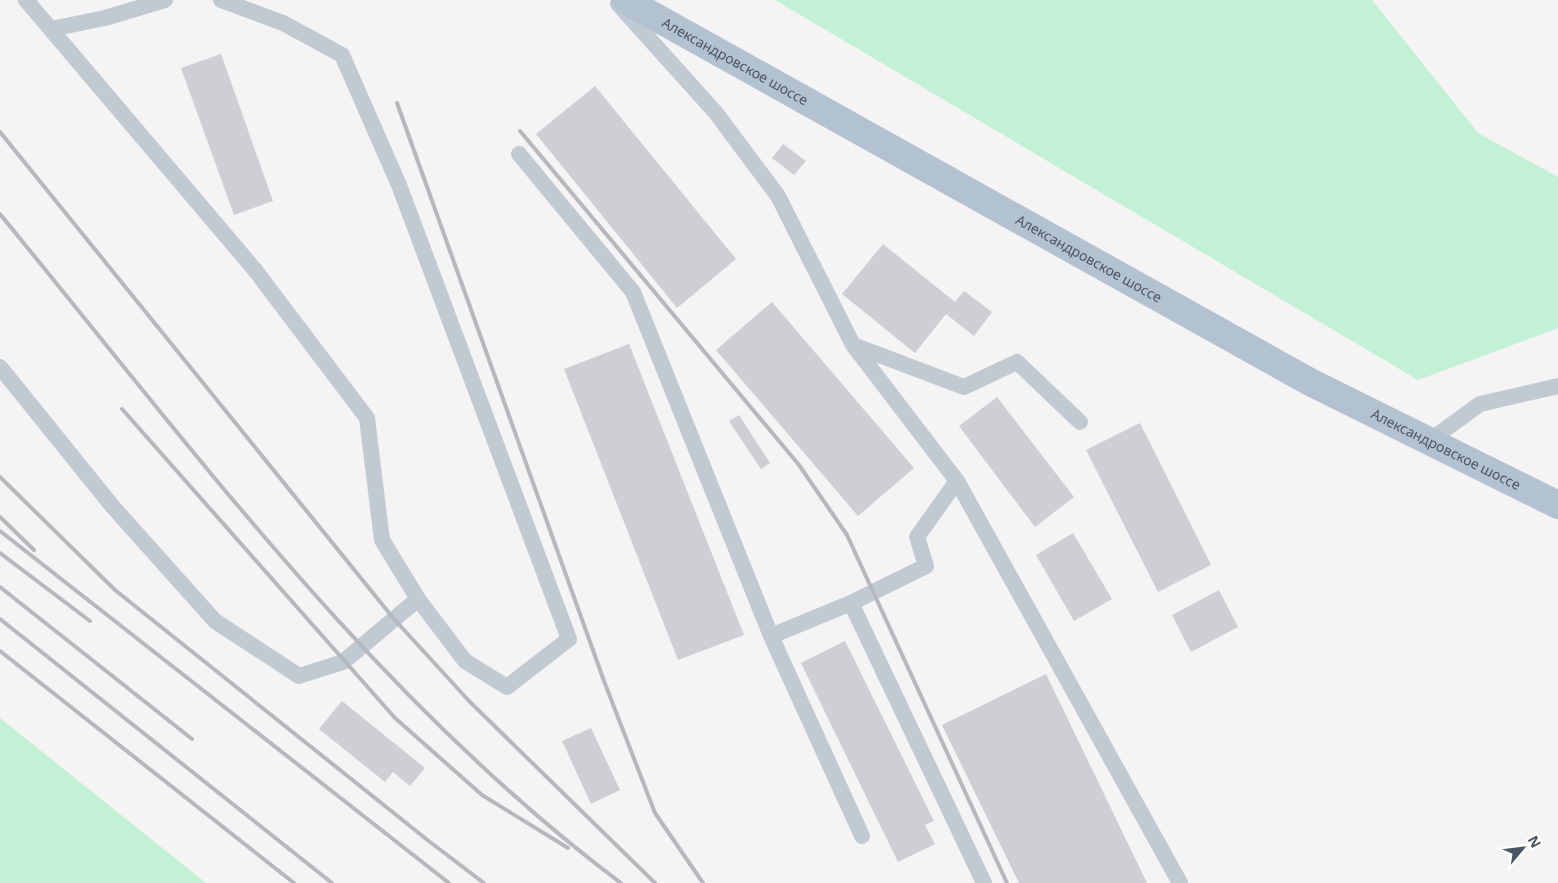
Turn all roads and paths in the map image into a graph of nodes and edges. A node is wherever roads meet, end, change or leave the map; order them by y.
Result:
1 (26, 0) edge
2 (165, 0) edge
3 (221, 0) edge
4 (615, 0) edge
5 (625, 0) edge
6 (51, 29) junction
7 (519, 154) dead end
8 (853, 345) junction
9 (0, 367) edge
10 (1558, 386) edge
11 (1080, 422) dead end
12 (1429, 441) junction
13 (958, 481) junction
14 (1558, 505) edge
15 (418, 599) junction
16 (851, 603) junction
17 (771, 636) junction
18 (862, 836) dead end
19 (984, 883) edge
20 (1180, 883) edge

1 - 6 lane
2 - 6 lane
3 - 15 lane
4 - 8 lane
5 - 12 main road, Александровское шоссе
6 - 15 lane
7 - 17 lane
8 - 11 lane
8 - 13 lane
9 - 15 lane
10 - 12 lane
12 - 14 main road, Александровское шоссе
13 - 16 lane
13 - 20 lane
16 - 17 lane
16 - 19 lane
17 - 18 lane

